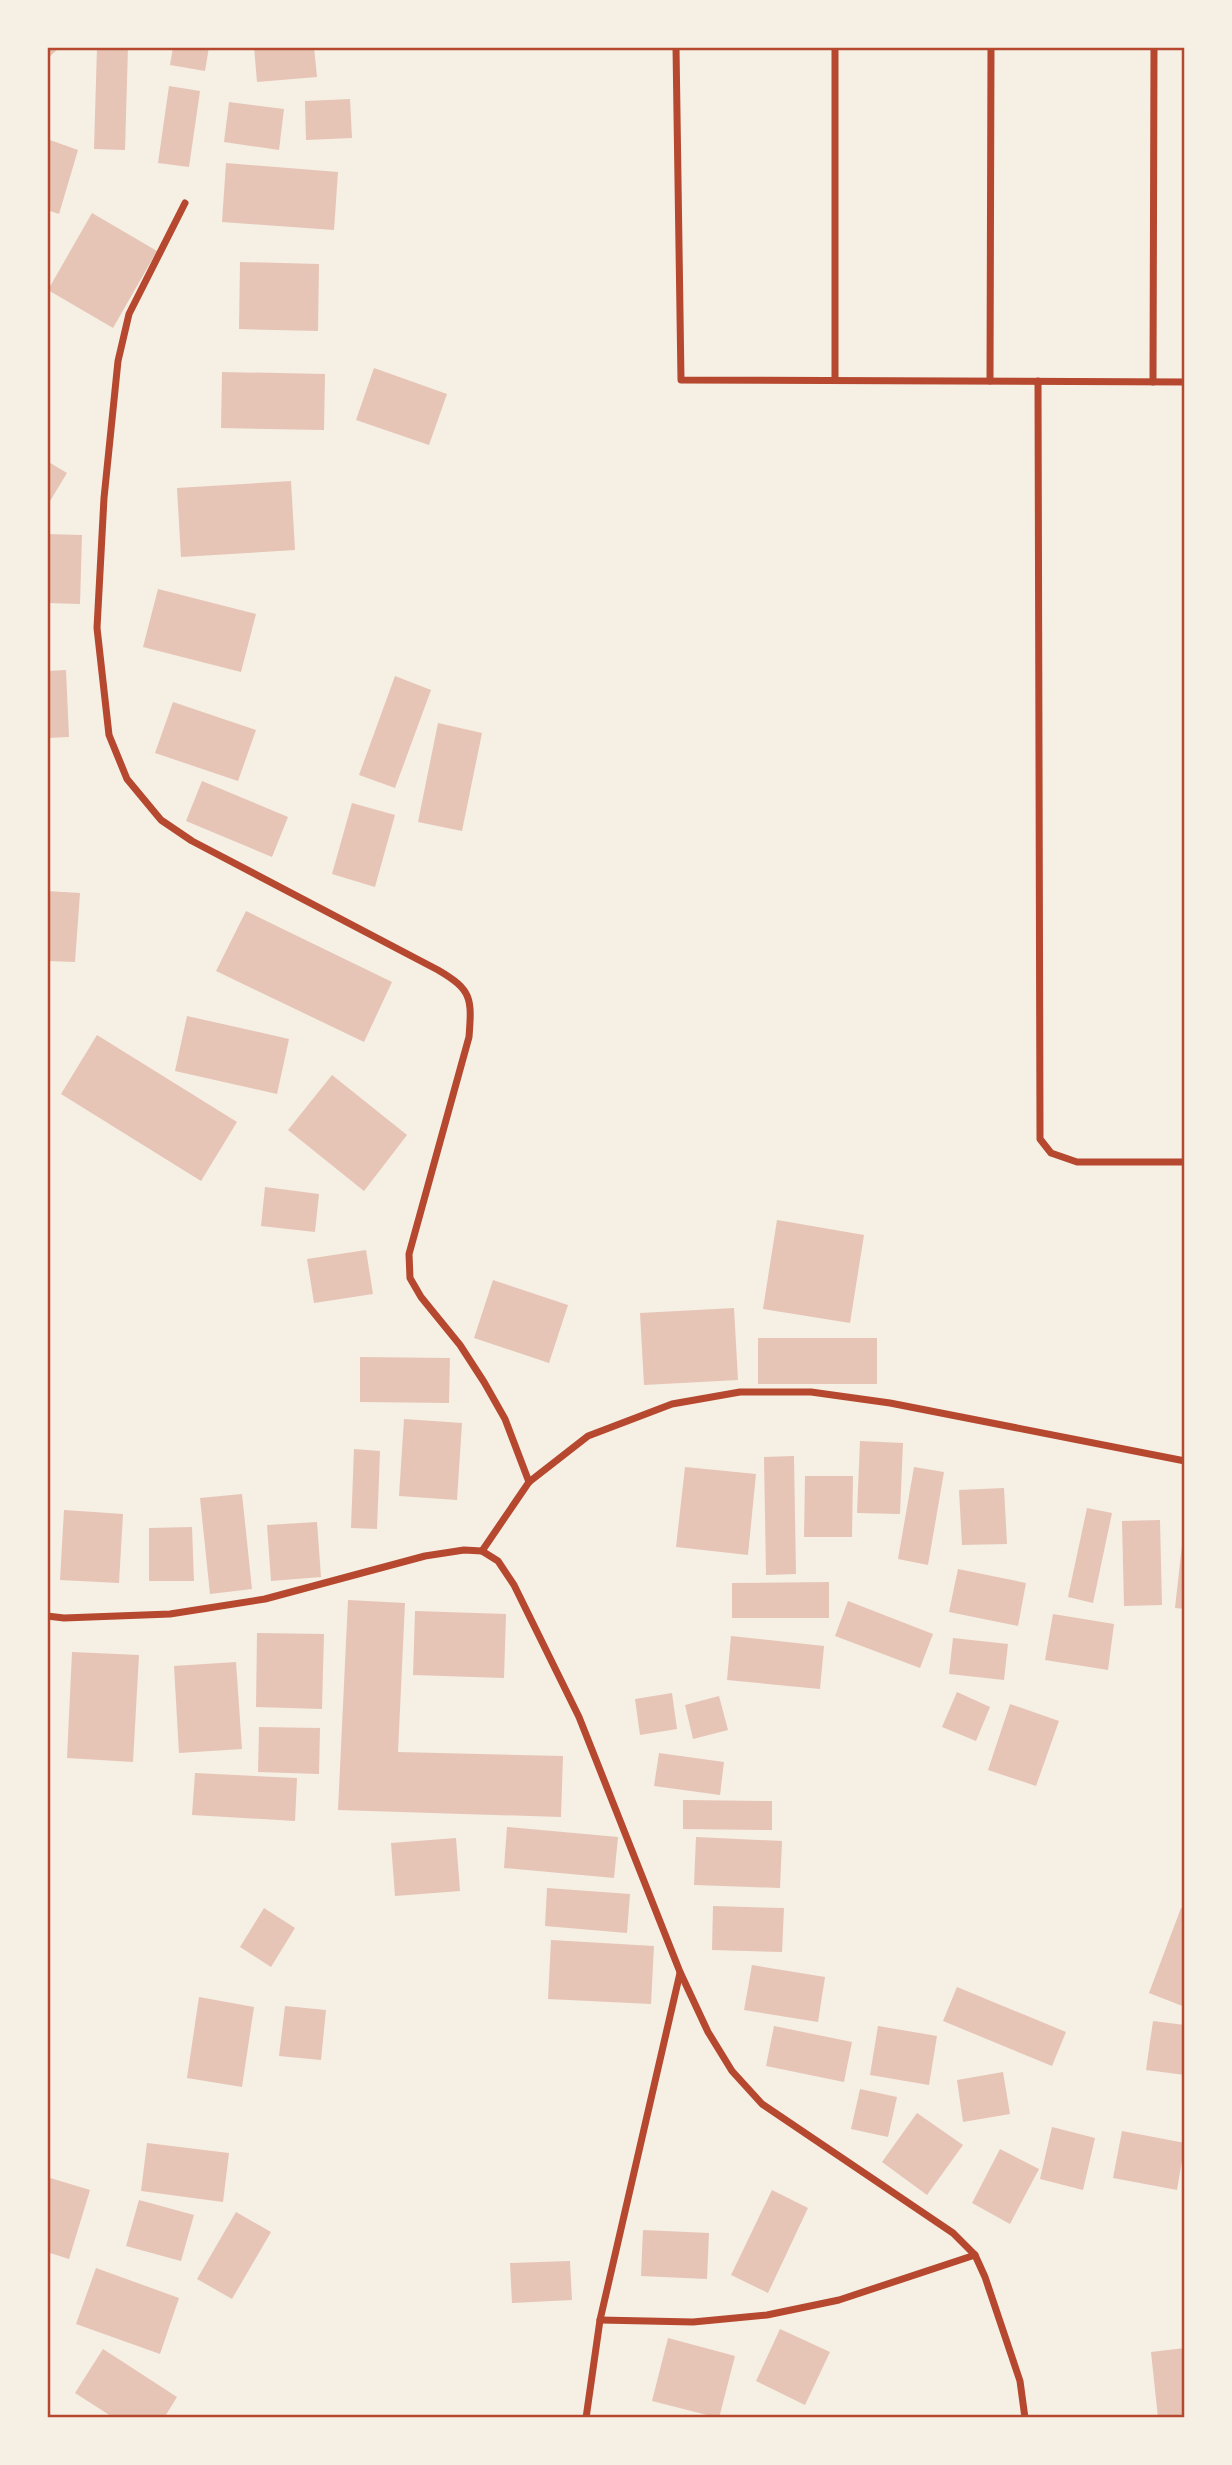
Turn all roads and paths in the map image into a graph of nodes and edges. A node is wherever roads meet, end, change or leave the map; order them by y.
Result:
1 (676, 47) edge
2 (835, 47) edge
3 (992, 47) edge
4 (1154, 47) edge
5 (184, 203) dead end
6 (835, 380) junction
7 (990, 381) junction
8 (1038, 381) junction
9 (1153, 382) junction
10 (1185, 382) edge
11 (1185, 1162) edge
12 (1185, 1461) edge
13 (529, 1482) junction
14 (482, 1551) junction
15 (47, 1616) edge
16 (680, 1972) junction
17 (975, 2255) junction
18 (600, 2320) junction
19 (586, 2418) edge
20 (1026, 2418) edge

1 - 6 street
2 - 6 street
3 - 7 street
4 - 9 street
5 - 13 street
6 - 7 street
7 - 8 street
8 - 9 street
8 - 11 street
9 - 10 street
12 - 13 street
13 - 14 street
14 - 15 street
14 - 16 street
16 - 17 street
16 - 18 street
17 - 18 street
17 - 20 street
18 - 19 street

